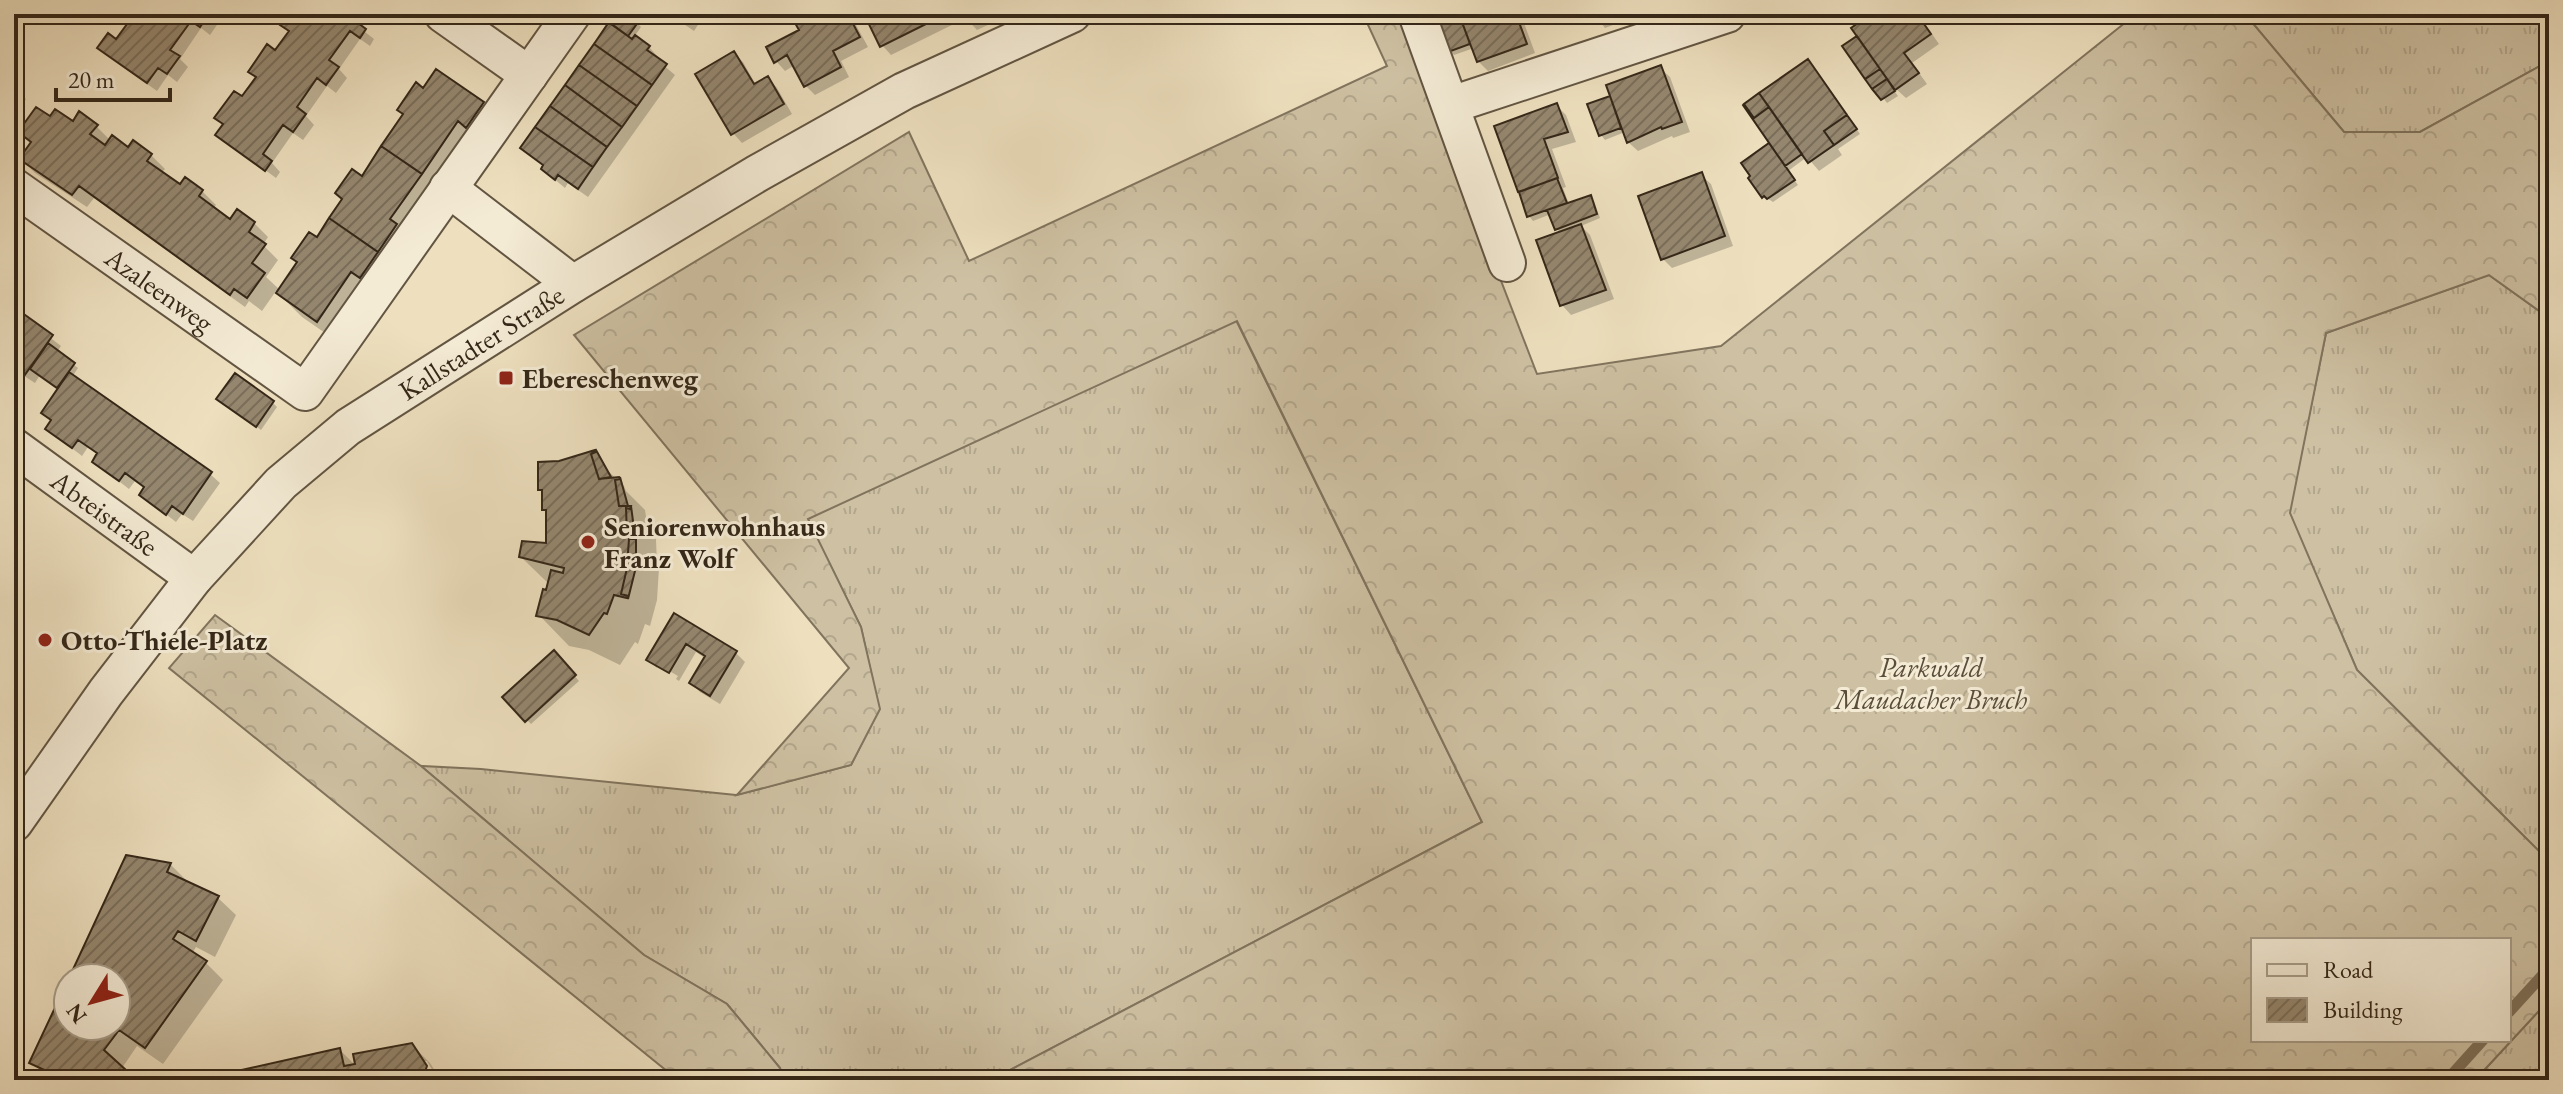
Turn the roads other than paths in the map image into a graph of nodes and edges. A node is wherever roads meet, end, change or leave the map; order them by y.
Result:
1 (443, 14) edge
2 (572, 14) edge
3 (1072, 14) edge
4 (1417, 14) edge
5 (1727, 14) edge
6 (529, 75) junction
7 (1451, 105) junction
8 (14, 187) edge
9 (448, 188) junction
10 (1507, 263) dead end
11 (573, 284) junction
12 (14, 447) edge
13 (194, 578) junction
14 (14, 823) edge

1 - 6 street
2 - 6 street
3 - 11 street, Kallstadter Straße
4 - 7 street
5 - 7 street
6 - 9 street
7 - 10 street
8 - 9 street, Azaleenweg
9 - 11 street
11 - 13 street, Kallstadter Straße
12 - 13 street, Abteistraße
13 - 14 street, Kallstadter Straße

